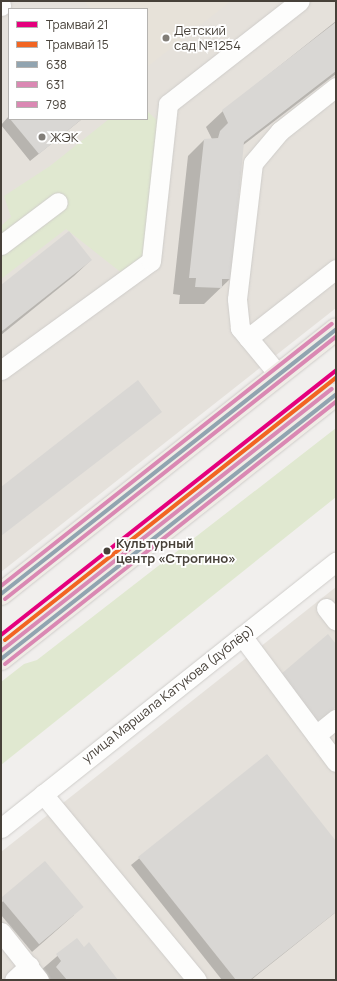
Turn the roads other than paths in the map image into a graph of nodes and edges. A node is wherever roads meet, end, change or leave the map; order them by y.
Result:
1 (300, 1) edge
2 (336, 87) edge
3 (58, 202) dead end
4 (1, 246) edge
5 (336, 269) edge
6 (336, 329) edge
7 (248, 338) junction
8 (1, 370) edge
9 (278, 374) junction
10 (336, 394) edge
11 (336, 562) edge
12 (1, 594) edge
13 (242, 636) junction
14 (1, 659) edge
15 (336, 719) edge
16 (316, 735) junction
17 (336, 762) edge
18 (43, 794) junction
19 (1, 828) edge
20 (1, 932) edge
21 (34, 973) edge
22 (14, 980) edge
23 (197, 980) edge

1 - 8 street
2 - 7 street
3 - 4 street
5 - 7 street
6 - 9 main road
7 - 9 street
9 - 12 main road
10 - 14 main road
11 - 13 street, улица Маршала Катукова (дублёр)
13 - 16 street
13 - 18 street, улица Маршала Катукова (дублёр)
15 - 16 street
16 - 17 street
18 - 19 street, улица Маршала Катукова (дублёр)
18 - 23 street
20 - 21 street
21 - 22 street

